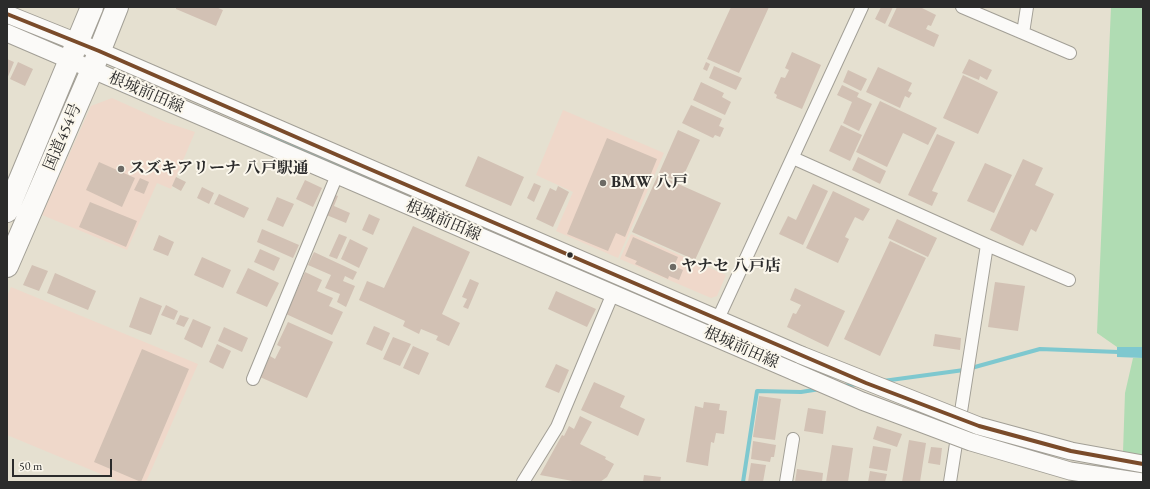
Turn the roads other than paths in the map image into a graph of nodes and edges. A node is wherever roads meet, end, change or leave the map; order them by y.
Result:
1 (92, 7) edge
2 (117, 7) edge
3 (862, 7) edge
4 (962, 7) edge
5 (1026, 7) edge
6 (7, 14) edge
7 (1022, 33) junction
8 (7, 34) edge
9 (73, 51) junction
10 (1070, 53) dead end
11 (96, 60) junction
12 (793, 158) junction
13 (337, 175) junction
14 (7, 210) edge
15 (987, 245) junction
16 (7, 266) edge
17 (1069, 280) dead end
18 (614, 293) junction
19 (714, 327) junction
20 (253, 379) dead end
21 (793, 439) dead end
22 (1143, 464) edge
23 (526, 482) edge
24 (786, 482) edge
25 (950, 482) edge
26 (1142, 482) edge

1 - 9 highway, 国道454号
2 - 11 highway, 国道454号
3 - 12 street
4 - 7 street
5 - 7 street
6 - 9 street
7 - 10 street
8 - 9 street
9 - 11 street
9 - 14 highway, 国道454号
11 - 13 street, 根城前田線
11 - 16 highway, 国道454号
11 - 19 street, 根城前田線
12 - 15 street
12 - 19 street
13 - 18 street, 根城前田線
13 - 20 street
15 - 17 street
15 - 25 street
18 - 19 street, 根城前田線
18 - 23 street
19 - 22 street, 根城前田線, bridge
19 - 26 street, 根城前田線, bridge
21 - 24 street

